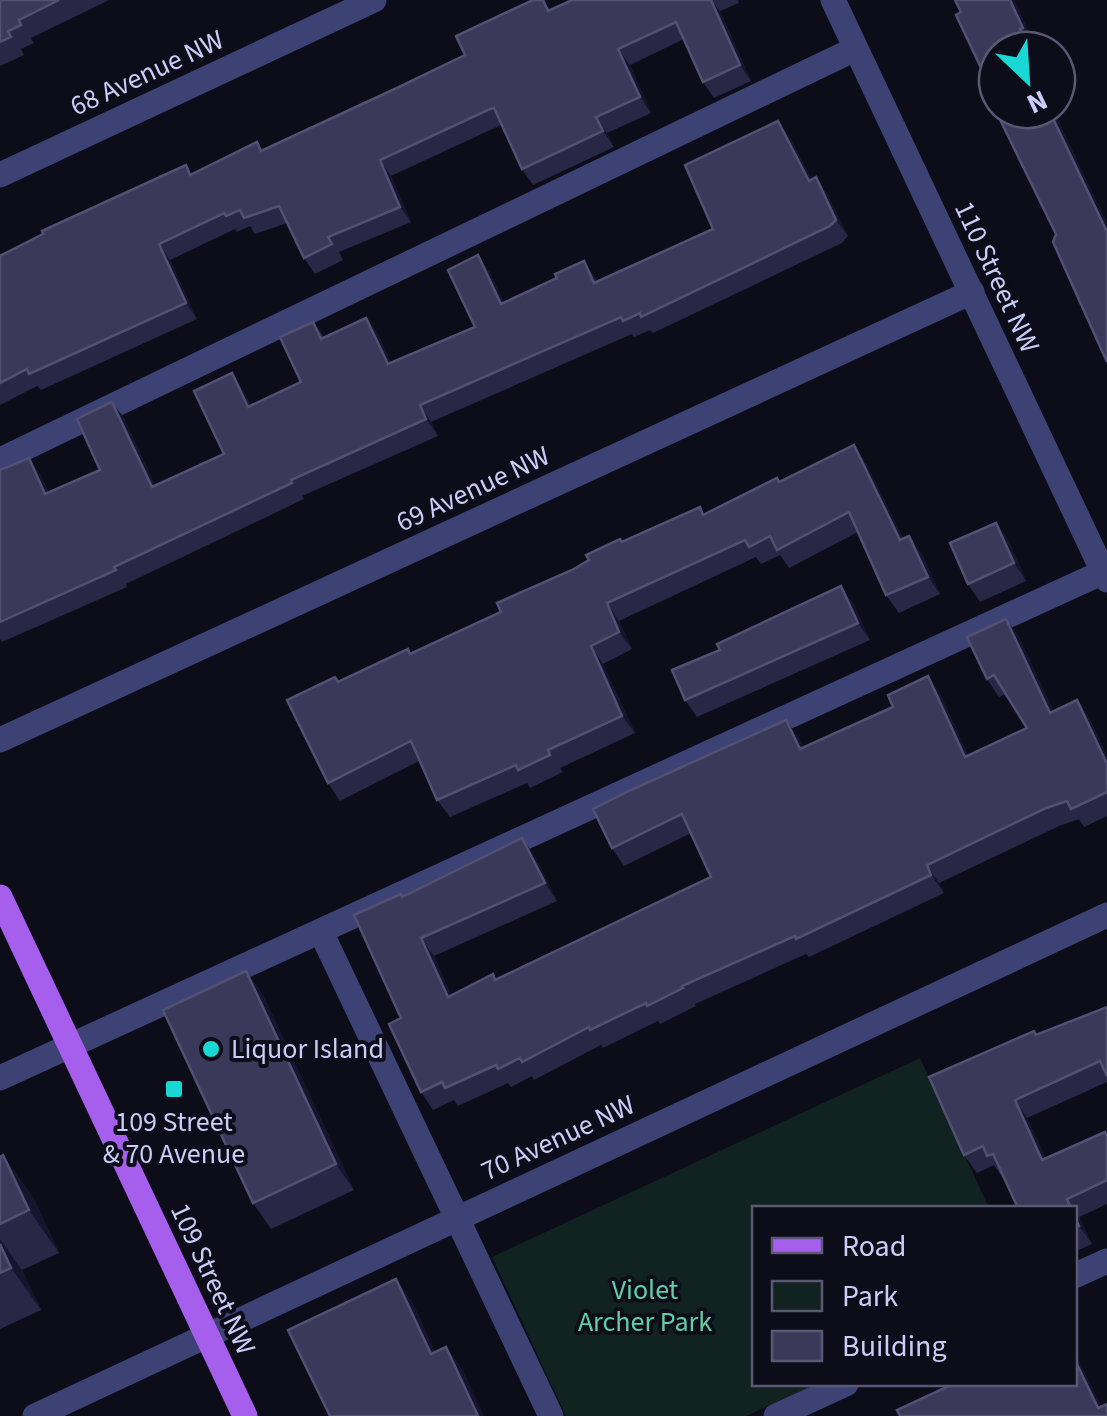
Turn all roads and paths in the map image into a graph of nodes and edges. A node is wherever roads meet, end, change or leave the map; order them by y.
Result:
1 (374, 0) edge
2 (832, 0) edge
3 (855, 48) junction
4 (0, 175) edge
5 (972, 292) junction
6 (0, 460) edge
7 (1105, 576) edge
8 (0, 740) edge
9 (0, 896) edge
10 (1107, 915) edge
11 (321, 932) junction
12 (70, 1046) junction
13 (0, 1078) edge
14 (456, 1218) junction
15 (1107, 1261) edge
16 (1077, 1275) edge
17 (207, 1336) junction
18 (842, 1386) edge
19 (34, 1416) edge
20 (245, 1416) edge
21 (551, 1416) edge
22 (776, 1416) edge

1 - 4 street, 68 Avenue NW
2 - 3 street, 110 Street NW
3 - 5 street, 110 Street NW
3 - 6 street
5 - 7 street, 110 Street NW
5 - 8 street, 69 Avenue NW
7 - 11 street
9 - 12 main road, 109 Street NW
10 - 14 street, 70 Avenue NW
11 - 12 street
11 - 14 street
12 - 13 street
12 - 17 main road, 109 Street NW
14 - 17 street, 70 Avenue NW
14 - 21 street
15 - 16 street
17 - 19 street, 70 Avenue NW
17 - 20 main road, 109 Street NW
18 - 22 street

